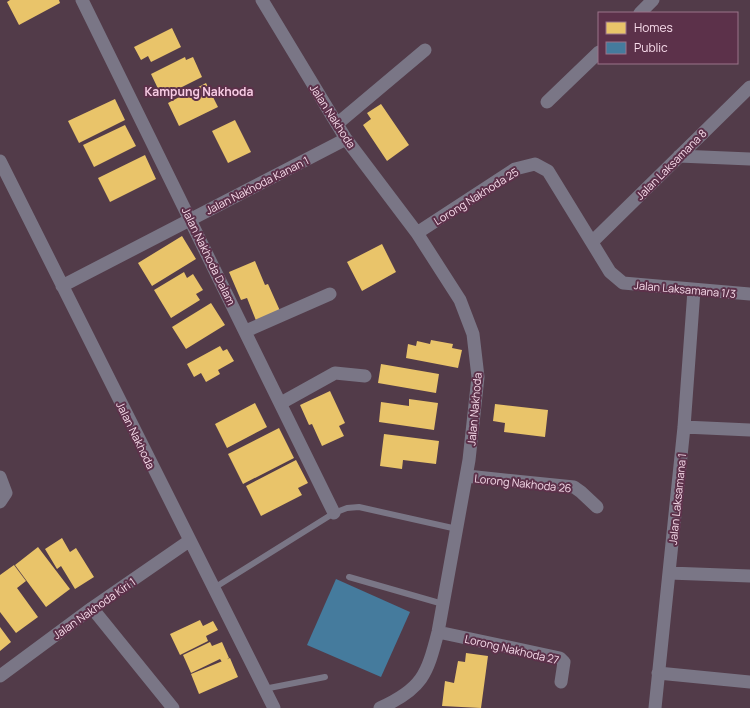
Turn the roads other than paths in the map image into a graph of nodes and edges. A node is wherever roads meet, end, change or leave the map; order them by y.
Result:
1 (82, 0) edge
2 (262, 0) edge
3 (653, 0) edge
4 (641, 12) edge
5 (426, 50) dead end
6 (598, 53) edge
7 (750, 87) edge
8 (547, 102) dead end
9 (337, 124) junction
10 (346, 139) junction
11 (678, 156) junction
12 (750, 159) edge
13 (0, 161) edge
14 (191, 220) junction
15 (417, 233) junction
16 (592, 242) junction
17 (62, 286) junction
18 (694, 290) junction
19 (330, 294) dead end
20 (750, 294) edge
21 (246, 331) junction
22 (365, 376) dead end
23 (281, 403) junction
24 (684, 427) junction
25 (750, 430) edge
26 (466, 476) junction
27 (0, 477) edge
28 (2, 501) edge
29 (597, 507) dead end
30 (334, 513) junction
31 (457, 529) junction
32 (189, 541) junction
33 (669, 573) junction
34 (750, 576) edge
35 (349, 577) dead end
36 (213, 589) junction
37 (443, 604) junction
38 (92, 608) junction
39 (438, 632) junction
40 (658, 673) junction
41 (0, 676) edge
42 (325, 677) dead end
43 (561, 682) dead end
44 (750, 682) edge
45 (264, 689) junction
46 (173, 708) edge
47 (274, 708) edge
48 (380, 708) edge
49 (655, 708) edge

1 - 14 street, Jalan Nakhoda Dalam
2 - 9 street, Jalan Nakhoda
3 - 4 street
5 - 9 street
6 - 8 street
7 - 11 street, Jalan Laksamana 8
9 - 10 street, Jalan Nakhoda
10 - 14 street, Jalan Nakhoda Kanan 1
10 - 15 street, Jalan Nakhoda
11 - 12 street
11 - 16 street, Jalan Laksamana 8
13 - 17 street, Jalan Nakhoda
14 - 17 street, Jalan Nakhoda Kanan 1
14 - 21 street, Jalan Nakhoda Dalam
15 - 16 street, Lorong Nakhoda 25
15 - 26 street, Jalan Nakhoda
16 - 18 street, Jalan Laksamana 1/3
17 - 32 street, Jalan Nakhoda
18 - 20 street, Jalan Laksamana 1/3
18 - 24 street, Jalan Laksamana 1
19 - 21 street
21 - 23 street, Jalan Nakhoda Dalam
22 - 23 street
23 - 30 street, Jalan Nakhoda Dalam
24 - 25 street
24 - 33 street, Jalan Laksamana 1
26 - 29 street, Lorong Nakhoda 26
26 - 31 street, Jalan Nakhoda
27 - 28 street
30 - 31 lane
30 - 36 lane
31 - 37 street, Jalan Nakhoda
32 - 36 street, Jalan Nakhoda
32 - 38 street, Jalan Nakhoda Kiri 1
33 - 34 street
33 - 40 street, Jalan Laksamana 1
35 - 37 lane
36 - 45 street, Jalan Nakhoda
37 - 39 street, Jalan Nakhoda
38 - 41 street, Jalan Nakhoda Kiri 1
38 - 46 street
39 - 43 street, Lorong Nakhoda 27
39 - 48 street, Jalan Nakhoda
40 - 44 street
40 - 49 street, Jalan Laksamana 1
42 - 45 lane
45 - 47 street, Jalan Nakhoda

